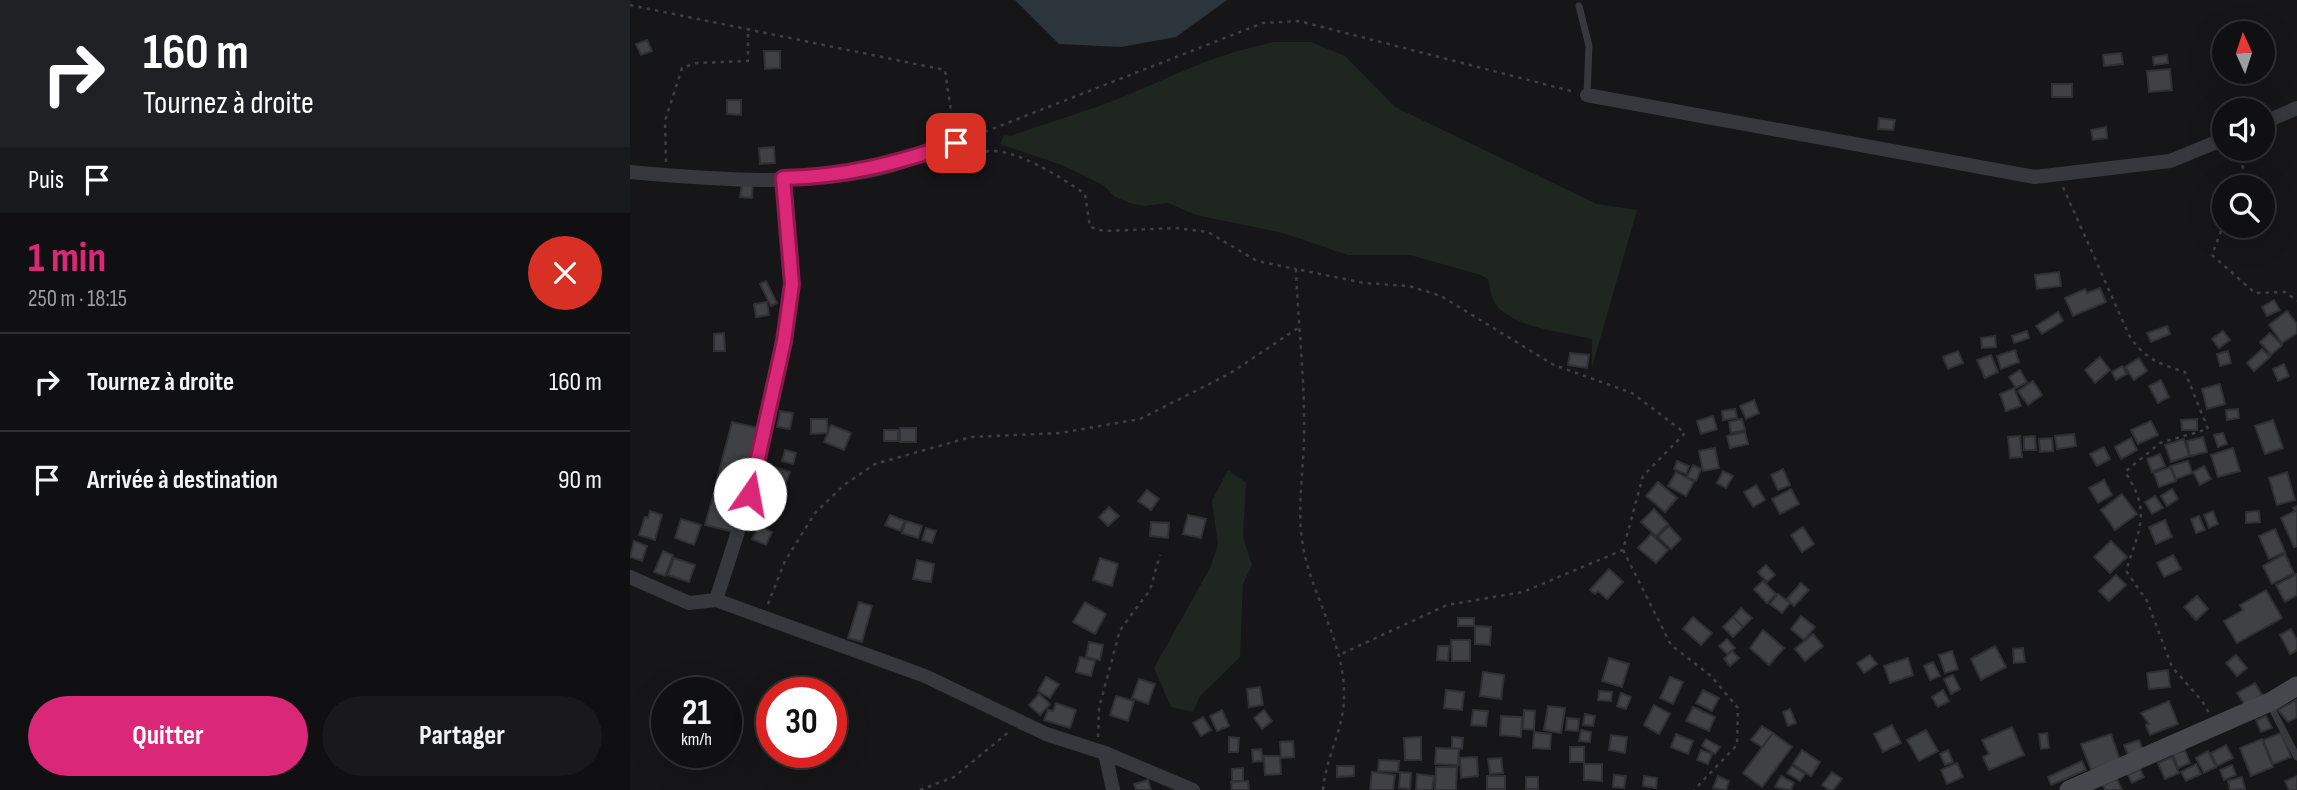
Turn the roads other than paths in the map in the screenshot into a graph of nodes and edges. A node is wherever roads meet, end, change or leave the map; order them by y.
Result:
1 (1579, 6) dead end
2 (1587, 95) joint
3 (2297, 108) edge
4 (2275, 118) edge
5 (956, 143) road end
6 (2212, 144) edge
7 (630, 172) edge
8 (783, 178) junction
9 (630, 577) edge
10 (716, 600) junction
11 (2297, 686) edge
12 (2269, 702) junction
13 (1102, 752) junction
14 (2297, 757) edge
15 (1113, 790) edge
16 (1193, 790) edge
17 (2069, 790) edge

1 - 2 lane
2 - 6 street
3 - 4 street
5 - 8 street
7 - 8 street
8 - 10 street
9 - 10 street
10 - 13 street
11 - 12 street
12 - 14 lane
12 - 17 street
13 - 15 street
13 - 16 street

